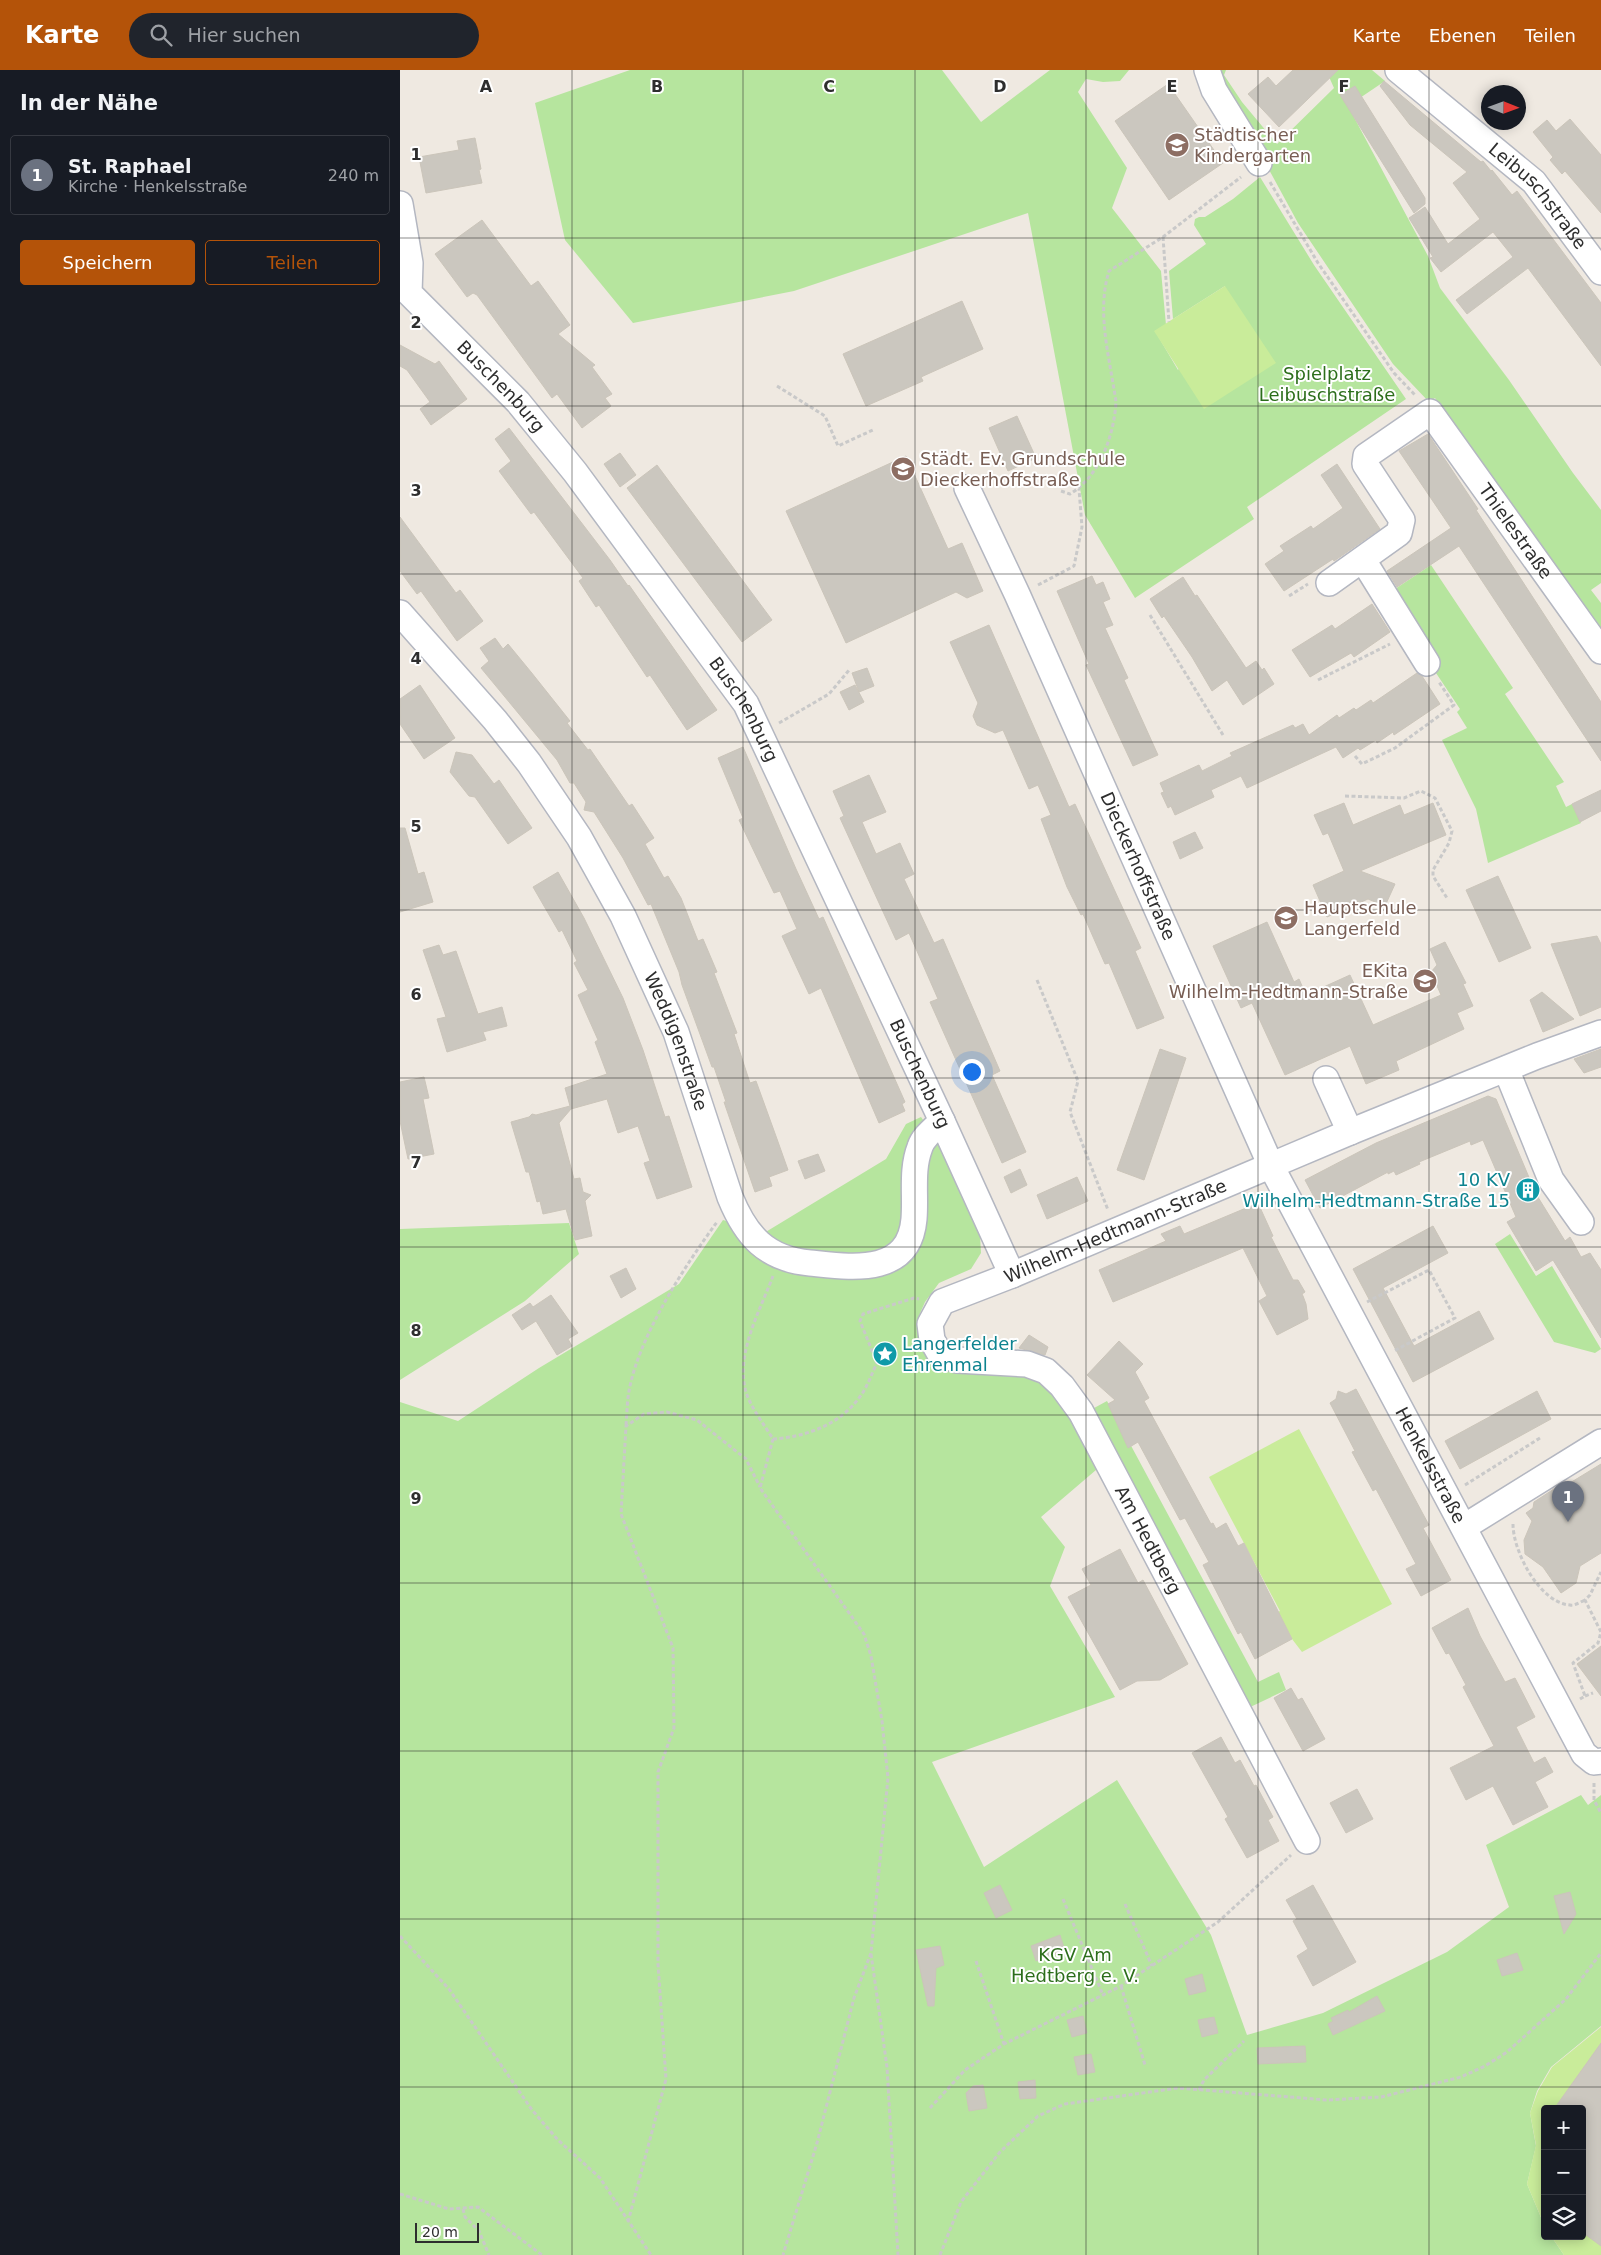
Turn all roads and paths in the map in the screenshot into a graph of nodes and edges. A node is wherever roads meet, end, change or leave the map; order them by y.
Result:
1 (1207, 70) edge
2 (1398, 70) edge
3 (1259, 164) junction
4 (400, 204) edge
5 (1163, 237) junction
6 (1601, 272) edge
7 (1169, 322) dead end
8 (777, 386) dead end
9 (1430, 412) junction
10 (875, 429) dead end
11 (968, 488) dead end
12 (1079, 489) junction
13 (1061, 491) dead end
14 (1362, 560) junction
15 (1054, 577) dead end
16 (1329, 583) dead end
17 (400, 613) edge
18 (1150, 615) dead end
19 (1409, 635) junction
20 (1601, 651) edge
21 (1427, 663) joint
22 (850, 669) dead end
23 (1318, 680) dead end
24 (761, 733) junction
25 (1223, 735) dead end
26 (1355, 756) dead end
27 (1345, 796) dead end
28 (1447, 898) dead end
29 (1037, 980) dead end
30 (1601, 1033) edge
31 (1506, 1069) junction
32 (1326, 1078) dead end
33 (942, 1121) junction
34 (1350, 1132) junction
35 (1271, 1166) junction
36 (736, 1211) junction
37 (1581, 1222) dead end
38 (1116, 1232) junction
39 (780, 1257) junction
40 (1012, 1275) junction
41 (942, 1302) junction
42 (1349, 1312) junction
43 (1375, 1361) junction
44 (626, 1426) junction
45 (1540, 1438) dead end
46 (773, 1439) junction
47 (1601, 1442) edge
48 (760, 1488) junction
49 (1448, 1496) junction
50 (1516, 1496) junction
51 (1464, 1527) junction
52 (1601, 1572) edge
53 (1585, 1600) junction
54 (1593, 1693) dead end
55 (1585, 1696) junction
56 (1560, 1709) junction
57 (1598, 1762) edge
58 (1601, 1813) edge
59 (1307, 1841) joint
60 (1063, 1899) dead end
61 (1125, 1904) dead end
62 (400, 1936) edge
63 (871, 1953) junction
64 (1601, 1953) edge
65 (976, 1961) dead end
66 (1152, 1966) junction
67 (1121, 1986) junction
68 (1103, 1995) junction
69 (1244, 2042) dead end
70 (1004, 2044) junction
71 (1145, 2065) dead end
72 (1199, 2090) junction
73 (930, 2108) dead end
74 (400, 2194) edge
75 (463, 2209) junction
76 (628, 2222) junction
77 (489, 2255) edge
78 (542, 2255) edge
79 (651, 2255) edge
80 (783, 2255) edge
81 (898, 2255) edge
82 (940, 2255) edge

1 - 3 street
2 - 6 street, Leibuschstraße
3 - 5 path
3 - 9 path
4 - 24 street, Buschenburg
5 - 7 path
5 - 12 path
8 - 10 path
9 - 14 street
9 - 20 street, Thielestraße
11 - 35 street, Dieckerhoffstraße
12 - 13 path
12 - 15 path
14 - 16 street
14 - 19 street
17 - 36 street, Weddigenstraße
18 - 25 path
19 - 21 street
19 - 23 path
21 - 26 path
22 - 24 path
24 - 33 street, Buschenburg
27 - 28 path
29 - 38 path
30 - 31 street, Wilhelm-Hedtmann-Straße
31 - 34 street, Wilhelm-Hedtmann-Straße
31 - 37 street
32 - 34 street
33 - 39 street, Weddigenstraße
33 - 40 street, Buschenburg
34 - 35 street, Wilhelm-Hedtmann-Straße
35 - 38 street, Wilhelm-Hedtmann-Straße
35 - 42 street, Henkelsstraße
36 - 39 street, Weddigenstraße
36 - 44 path
38 - 40 street, Wilhelm-Hedtmann-Straße
39 - 46 path
40 - 41 street, Wilhelm-Hedtmann-Straße
41 - 46 path
41 - 59 street, Am Hedtberg
42 - 43 street, Henkelsstraße
42 - 43 path
43 - 49 street, Henkelsstraße
44 - 48 path
44 - 76 path
45 - 49 path
46 - 48 path
47 - 50 street
48 - 63 path
49 - 51 street, Henkelsstraße
50 - 51 street
50 - 53 path
51 - 56 street, Henkelsstraße
52 - 53 path
53 - 55 path
54 - 55 path
55 - 56 path
56 - 57 street, Henkelsstraße
57 - 58 path
59 - 66 path
60 - 68 path
61 - 66 path
62 - 76 path
63 - 80 path
63 - 81 path
64 - 72 path
65 - 70 path
66 - 67 path
67 - 68 path
67 - 71 path
68 - 70 path
69 - 72 path
70 - 73 path
72 - 82 path
74 - 75 path
75 - 77 path
75 - 78 path
76 - 79 path

